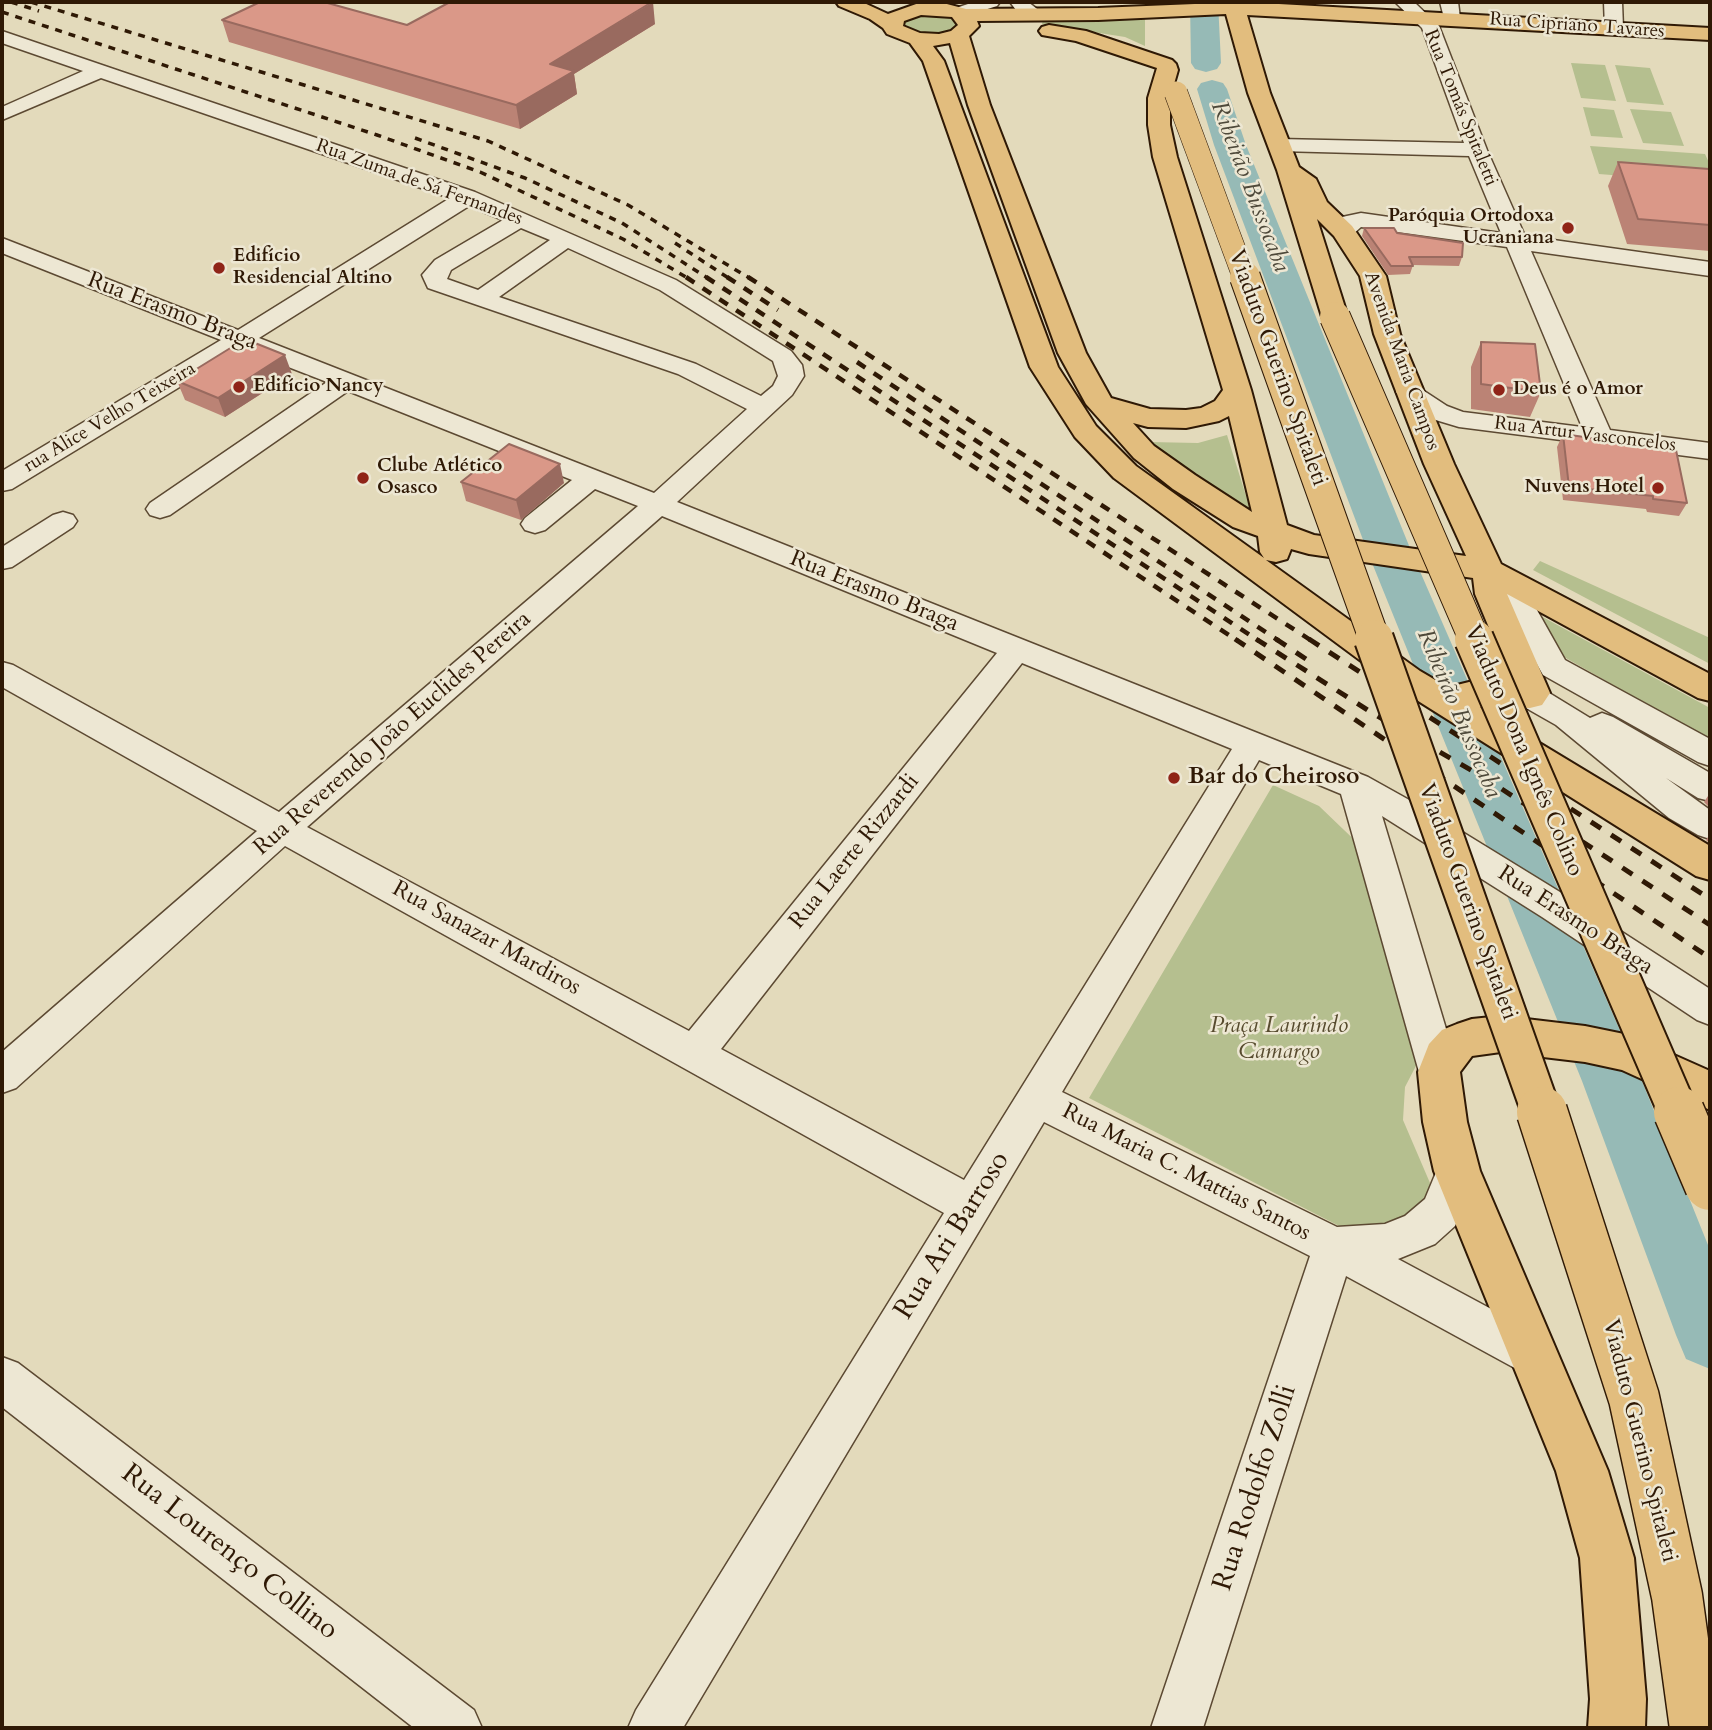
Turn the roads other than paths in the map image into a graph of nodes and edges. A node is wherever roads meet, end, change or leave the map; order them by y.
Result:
1 (846, 2) edge
2 (991, 2) edge
3 (1019, 2) edge
4 (1613, 2) edge
5 (910, 5) edge
6 (1230, 6) edge
7 (1160, 7) edge
8 (1410, 9) edge
9 (1450, 10) edge
10 (1036, 15) junction
11 (961, 18) edge
12 (892, 25) junction
13 (1614, 28) junction
14 (1710, 34) edge
15 (2, 37) edge
16 (917, 39) junction
17 (102, 69) junction
18 (1169, 75) junction
19 (2, 114) edge
20 (1279, 145) junction
21 (1477, 150) junction
22 (1289, 170) junction
23 (467, 197) junction
24 (520, 219) junction
25 (1343, 232) junction
26 (566, 239) junction
27 (1517, 242) junction
28 (2, 245) edge
29 (1360, 256) junction
30 (1710, 269) edge
31 (482, 298) junction
32 (1334, 313) junction
33 (242, 338) junction
34 (344, 382) junction
35 (1237, 390) junction
36 (1409, 391) junction
37 (773, 399) junction
38 (1100, 404) junction
39 (1459, 419) junction
40 (1600, 438) junction
41 (1430, 442) junction
42 (1710, 452) edge
43 (592, 478) junction
44 (2, 483) edge
45 (658, 504) junction
46 (160, 509) dead end
47 (63, 520) dead end
48 (535, 524) dead end
49 (1273, 532) junction
50 (1386, 557) junction
51 (2, 560) edge
52 (1488, 570) junction
53 (1281, 584) junction
54 (1016, 650) junction
55 (2, 673) edge
56 (1710, 689) edge
57 (1446, 699) junction
58 (1538, 701) junction
59 (1253, 743) junction
60 (1710, 754) edge
61 (1356, 786) junction
62 (1710, 789) edge
63 (1710, 826) edge
64 (282, 830) junction
65 (1710, 865) edge
66 (1710, 1009) edge
67 (694, 1054) junction
68 (1438, 1072) junction
69 (2, 1076) edge
70 (1710, 1091) edge
71 (1038, 1099) junction
72 (1457, 1171) junction
73 (1710, 1185) edge
74 (970, 1205) junction
75 (1334, 1247) junction
76 (1533, 1356) junction
77 (2, 1378) edge
78 (456, 1728) edge
79 (654, 1728) edge
80 (1177, 1728) edge
81 (1617, 1728) edge
82 (1695, 1728) edge

1 - 12 main road
2 - 11 street
3 - 10 street
4 - 13 street
5 - 11 main road
5 - 12 main road
6 - 7 main road, Rua Cipriano Tavares
6 - 8 main road, Rua Cipriano Tavares
6 - 20 main road, Avenida Maria Campos
7 - 10 main road, Rua Cipriano Tavares
7 - 18 main road
8 - 9 main road, Rua Cipriano Tavares
8 - 21 street, Rua Tomás Spitaletti
9 - 13 main road, Rua Cipriano Tavares
10 - 11 main road, Rua Cipriano Tavares
11 - 16 main road
11 - 18 main road
11 - 38 main road
12 - 16 main road
13 - 14 main road, Rua Cipriano Tavares
15 - 17 street, Rua Zuma de Sá Fernandes
16 - 53 main road
17 - 19 street
17 - 23 street, Rua Zuma de Sá Fernandes
18 - 35 main road
18 - 82 main road, Viaduto Guerino Spitaleti, bridge
20 - 21 street
20 - 22 main road, Avenida Maria Campos
21 - 27 street, Rua Tomás Spitaletti
22 - 25 main road, Avenida Maria Campos
22 - 32 main road, Avenida Maria Campos
23 - 24 street, Rua Zuma de Sá Fernandes
23 - 33 street, rua Alice Velho Teixeira
24 - 26 street, Rua Zuma de Sá Fernandes
24 - 31 street
25 - 27 street
25 - 29 main road, Avenida Maria Campos
26 - 31 street
26 - 37 street, Rua Zuma de Sá Fernandes
27 - 30 street
27 - 40 street, Rua Tomás Spitaletti
28 - 33 street, Rua Erasmo Braga
29 - 32 main road
29 - 36 main road, Avenida Maria Campos
31 - 37 street
32 - 73 main road, Viaduto Dona Ignês Colino, bridge
33 - 34 street, Rua Erasmo Braga
33 - 44 street, rua Alice Velho Teixeira
34 - 43 street, Rua Erasmo Braga
34 - 46 street
35 - 38 main road
35 - 49 main road
36 - 39 street, Rua Artur Vasconcelos
36 - 41 main road, Avenida Maria Campos
37 - 45 street, Rua Reverendo João Euclides Pereira
38 - 49 main road
39 - 40 street, Rua Artur Vasconcelos
39 - 41 street
40 - 42 street, Rua Artur Vasconcelos
41 - 52 main road, Avenida Maria Campos
43 - 45 street, Rua Erasmo Braga
43 - 48 street
45 - 54 street, Rua Erasmo Braga
45 - 64 street, Rua Reverendo João Euclides Pereira
47 - 51 street
49 - 50 main road
49 - 53 main road
50 - 52 main road
50 - 53 main road
52 - 56 main road
52 - 58 main road, Avenida Maria Campos
52 - 60 street
53 - 57 main road
54 - 59 street, Rua Erasmo Braga
54 - 67 street, Rua Laerte Rizzardi
55 - 64 street, Rua Sanazar Mardiros
57 - 58 main road
57 - 65 main road
58 - 62 street
58 - 63 street
59 - 61 street, Rua Erasmo Braga
59 - 71 street, Rua Ari Barroso
61 - 66 street, Rua Erasmo Braga
61 - 68 street
64 - 67 street, Rua Sanazar Mardiros
64 - 69 street, Rua Reverendo João Euclides Pereira
67 - 74 street, Rua Sanazar Mardiros
68 - 70 main road
68 - 72 main road
71 - 74 street, Rua Ari Barroso
71 - 75 street, Rua Maria C. Mattias Santos
72 - 75 street, Rua Maria C. Mattias Santos
72 - 76 main road
74 - 79 street, Rua Ari Barroso
75 - 76 street, Rua Maria C. Mattias Santos
75 - 80 street, Rua Rodolfo Zolli
76 - 81 main road
77 - 78 street, Rua Lourenço Collino

